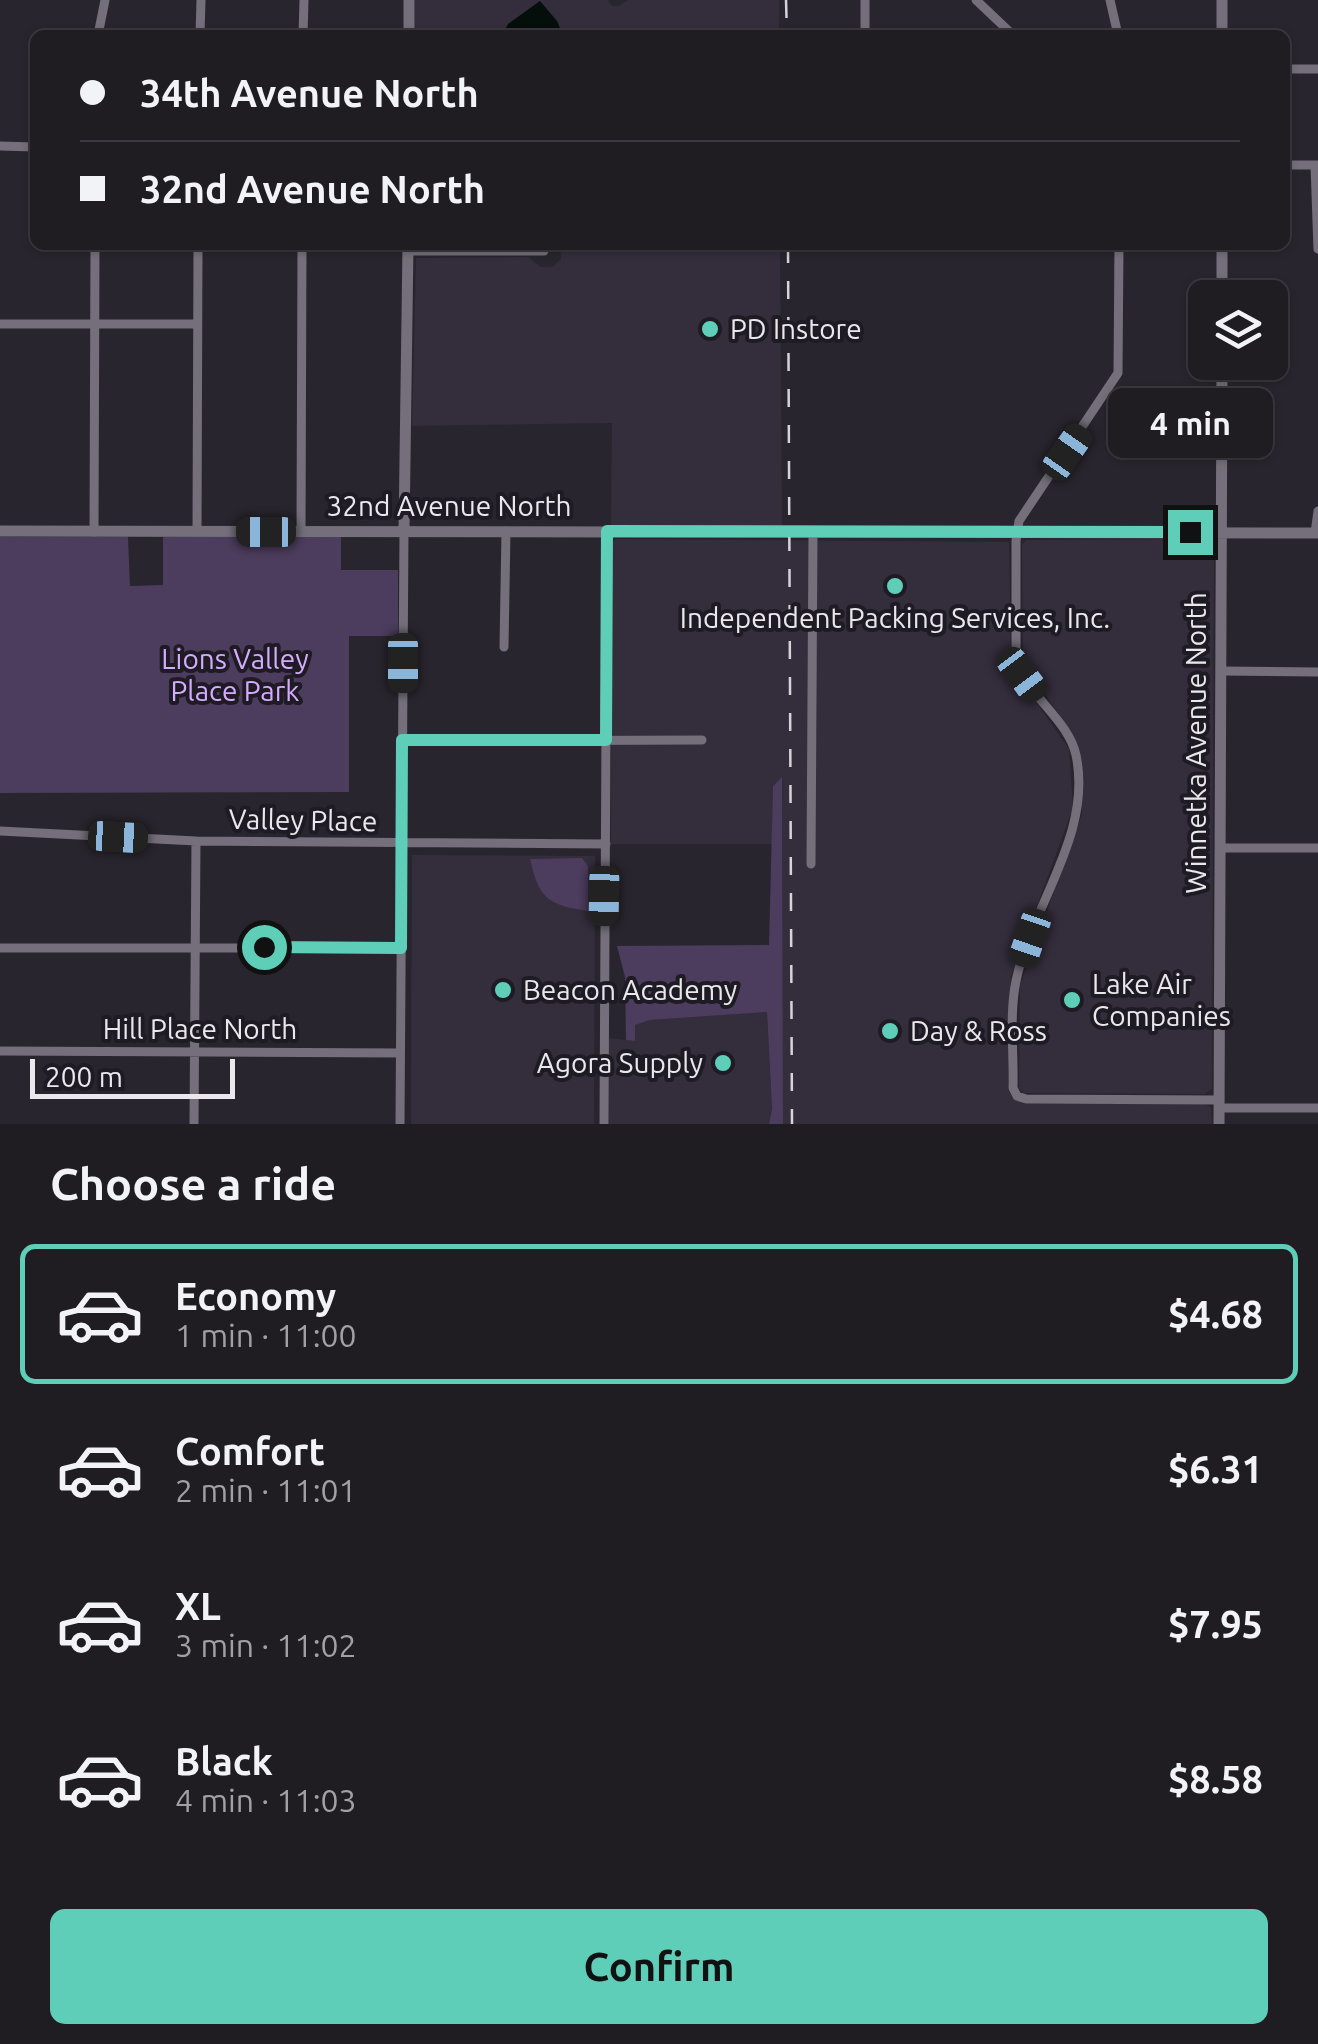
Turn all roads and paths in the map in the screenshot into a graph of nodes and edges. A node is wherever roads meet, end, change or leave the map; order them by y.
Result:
1 (105, 0) edge
2 (201, 0) edge
3 (304, 0) edge
4 (409, 0) edge
5 (865, 0) edge
6 (976, 0) edge
7 (1110, 0) edge
8 (1222, 0) edge
9 (99, 30) edge
10 (200, 30) edge
11 (304, 30) edge
12 (409, 30) edge
13 (865, 30) edge
14 (1008, 30) edge
15 (1117, 30) edge
16 (1222, 30) edge
17 (1290, 69) edge
18 (1318, 70) edge
19 (0, 146) edge
20 (30, 147) edge
21 (1290, 165) edge
22 (1316, 165) edge
23 (1318, 249) edge
24 (95, 250) edge
25 (198, 250) edge
26 (302, 250) edge
27 (408, 250) edge
28 (499, 250) edge
29 (1119, 250) edge
30 (1222, 250) edge
31 (544, 251) dead end
32 (1222, 280) edge
33 (0, 324) edge
34 (95, 324) junction
35 (197, 324) junction
36 (1222, 380) edge
37 (1318, 511) edge
38 (404, 531) junction
39 (506, 531) junction
40 (607, 531) junction
41 (0, 532) edge
42 (94, 532) junction
43 (196, 532) junction
44 (301, 532) junction
45 (813, 532) junction
46 (1017, 532) junction
47 (1221, 532) junction
48 (1316, 533) edge
49 (504, 647) dead end
50 (1221, 671) junction
51 (1318, 672) edge
52 (402, 740) junction
53 (606, 740) junction
54 (702, 740) dead end
55 (0, 831) edge
56 (196, 840) junction
57 (402, 844) junction
58 (606, 844) junction
59 (1220, 848) junction
60 (1318, 848) edge
61 (811, 864) dead end
62 (195, 946) junction
63 (0, 948) edge
64 (401, 948) junction
65 (194, 1050) junction
66 (0, 1051) edge
67 (400, 1053) junction
68 (1218, 1104) junction
69 (1318, 1108) edge
70 (194, 1124) edge
71 (400, 1124) edge
72 (604, 1124) edge
73 (1219, 1124) edge

1 - 9 street
2 - 10 street
3 - 11 street
4 - 12 street
5 - 13 street
6 - 14 street
7 - 15 street
8 - 16 street
17 - 18 street
19 - 20 street
21 - 22 street
22 - 23 street
24 - 34 street
25 - 35 street
26 - 44 street
27 - 38 street
28 - 31 street
29 - 46 street
30 - 32 street
33 - 34 street
34 - 35 street
34 - 42 street
35 - 43 street
36 - 47 street, Winnetka Avenue North
37 - 48 street
38 - 39 street, 32nd Avenue North
38 - 44 street, 32nd Avenue North
38 - 52 street
39 - 40 street, 32nd Avenue North
39 - 49 street
40 - 45 street, 32nd Avenue North
40 - 53 street
41 - 42 street, 32nd Avenue North
42 - 43 street, 32nd Avenue North
43 - 44 street, 32nd Avenue North
45 - 46 street, 32nd Avenue North
45 - 61 street
46 - 47 street, 32nd Avenue North
46 - 68 street
47 - 48 street, 32nd Avenue North
47 - 50 street, Winnetka Avenue North
50 - 51 street
50 - 59 street, Winnetka Avenue North
52 - 53 street
52 - 57 street
53 - 54 street
53 - 58 street
55 - 56 street, Valley Place
56 - 57 street, Valley Place
56 - 62 street
57 - 58 street, Valley Place
57 - 64 street
58 - 72 street
59 - 60 street
59 - 68 street, Winnetka Avenue North
62 - 63 street
62 - 64 street
62 - 65 street
64 - 67 street
65 - 66 street, Hill Place North
65 - 67 street, Hill Place North
65 - 70 street
67 - 71 street
68 - 69 street
68 - 73 street, Winnetka Avenue North

